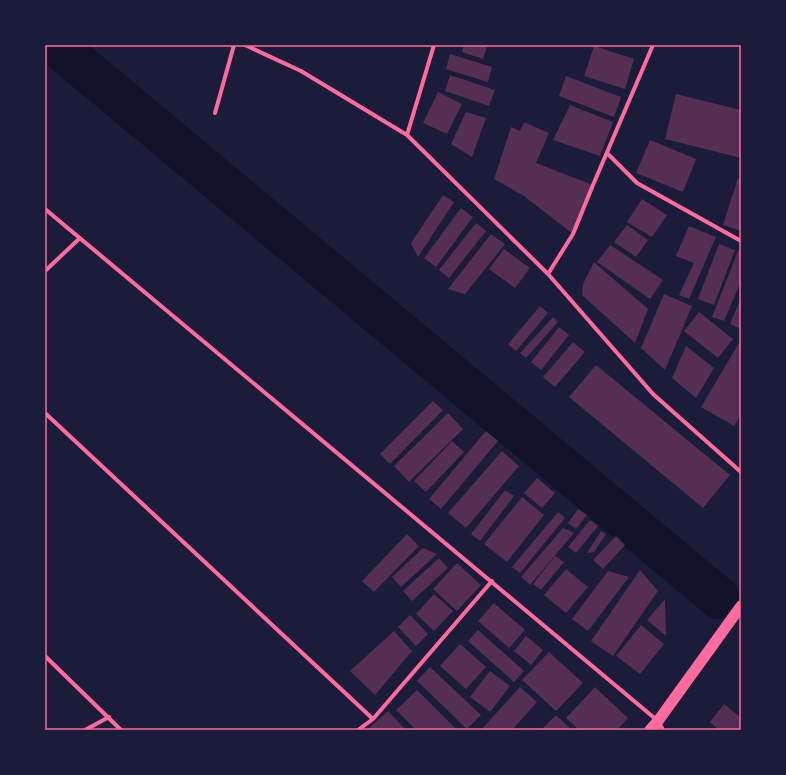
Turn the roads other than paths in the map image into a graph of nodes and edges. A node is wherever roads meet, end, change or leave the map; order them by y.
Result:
1 (234, 45) edge
2 (245, 45) edge
3 (434, 45) edge
4 (653, 45) edge
5 (215, 114) dead end
6 (407, 135) junction
7 (607, 153) junction
8 (45, 209) edge
9 (80, 238) junction
10 (741, 241) edge
11 (45, 271) edge
12 (548, 274) junction
13 (45, 413) edge
14 (741, 472) edge
15 (492, 581) junction
16 (741, 606) edge
17 (45, 656) edge
18 (109, 717) junction
19 (373, 718) junction
20 (660, 725) edge
21 (85, 730) edge
22 (121, 730) edge
23 (358, 730) edge
24 (650, 730) edge

1 - 5 street
2 - 6 street
3 - 6 street
4 - 7 street
6 - 12 street
7 - 10 street
7 - 12 street
8 - 9 street
9 - 11 street
9 - 15 street
12 - 14 street
13 - 19 street
15 - 19 street
15 - 20 street
16 - 20 highway
17 - 18 street
18 - 21 street
18 - 22 street
19 - 23 street
20 - 24 highway

